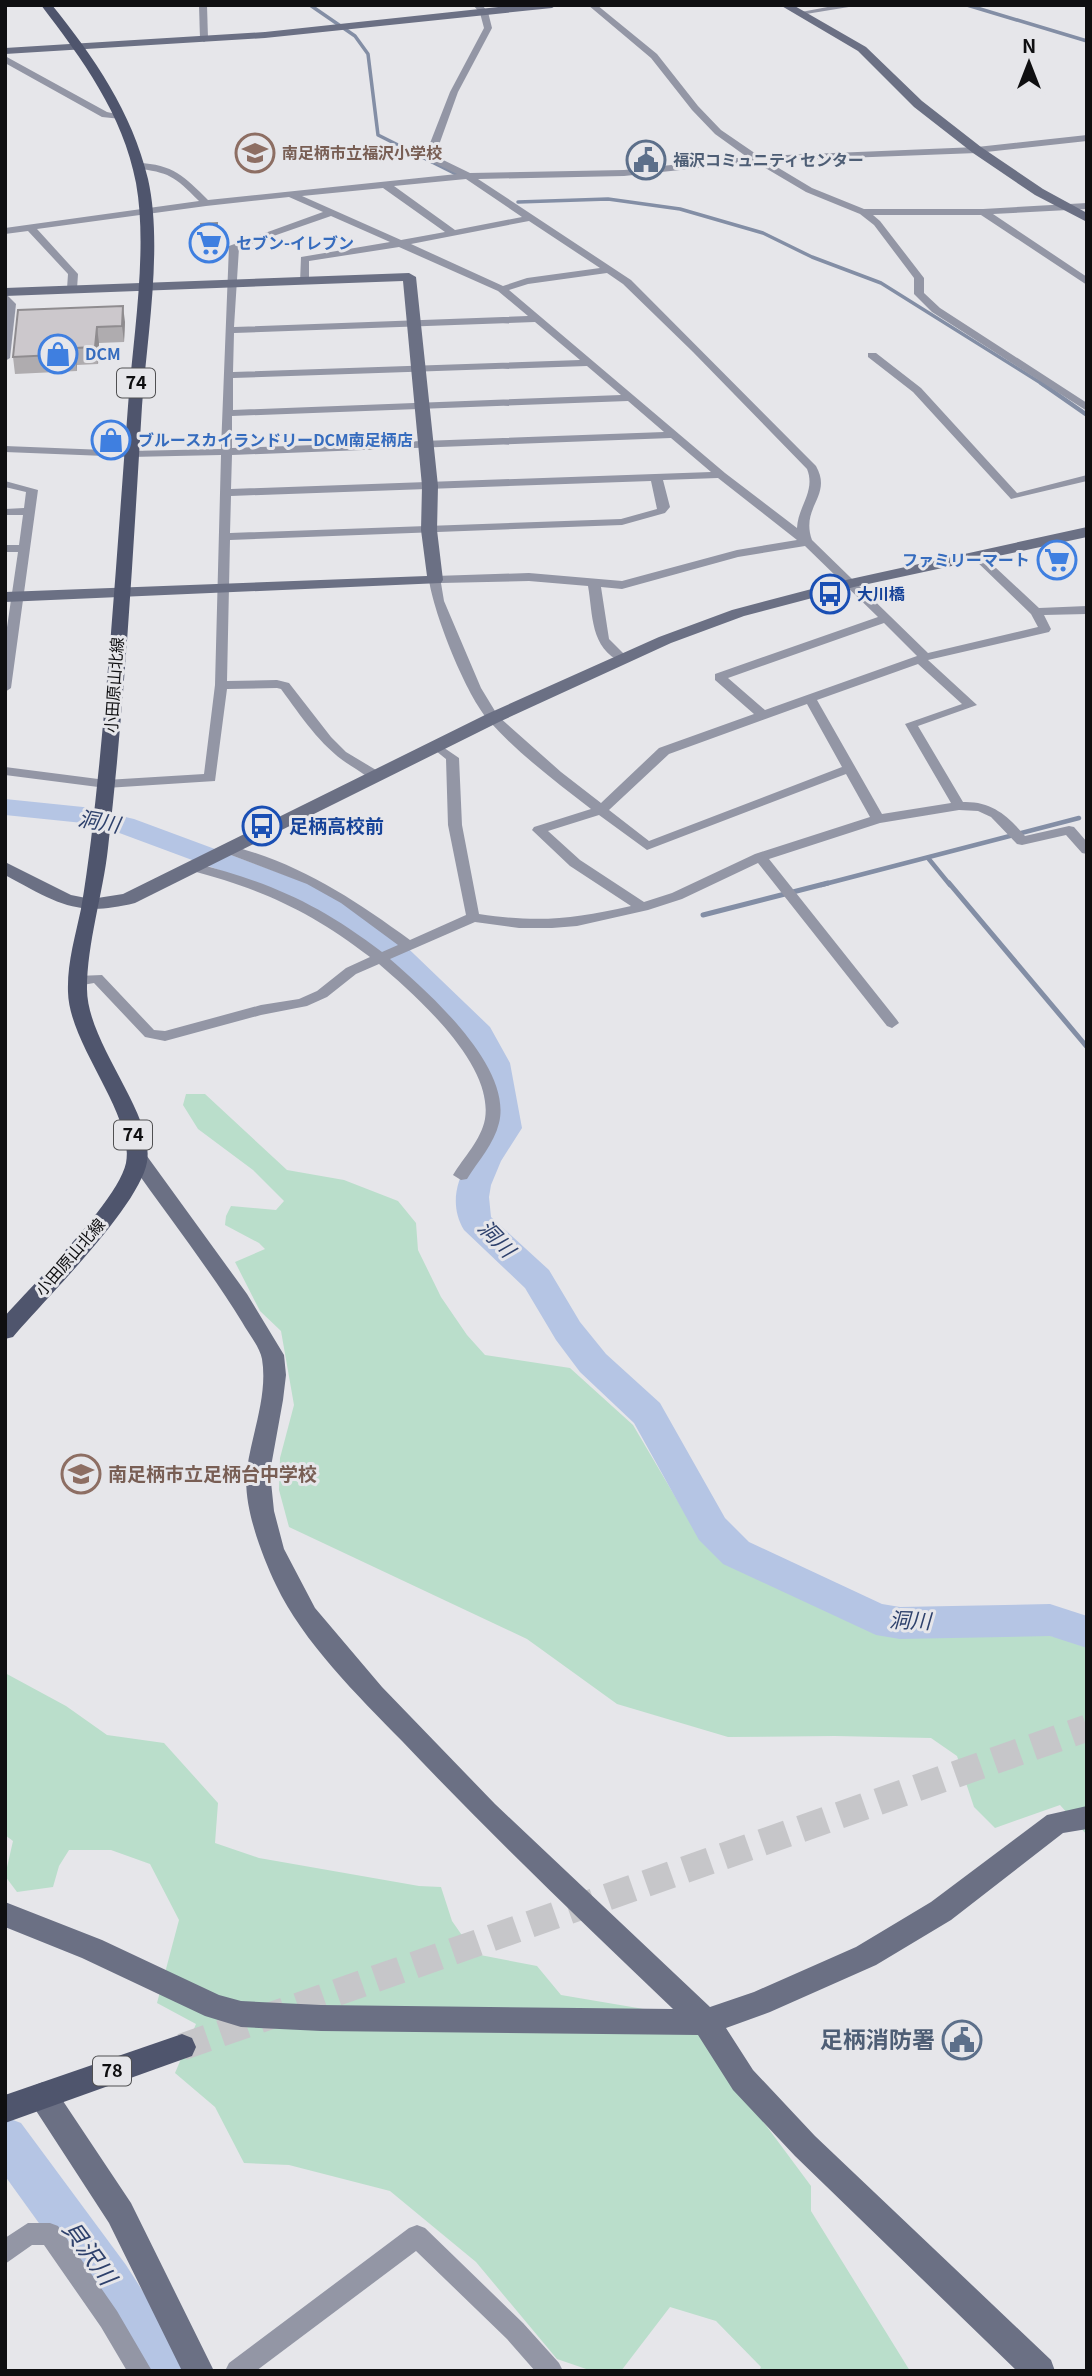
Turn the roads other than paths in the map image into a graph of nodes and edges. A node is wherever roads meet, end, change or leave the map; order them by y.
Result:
1 (46, 5) edge
2 (203, 5) edge
3 (552, 5) edge
4 (592, 5) edge
5 (785, 5) edge
6 (857, 5) edge
7 (481, 9) edge
8 (800, 13) junction
9 (204, 39) junction
10 (80, 46) junction
11 (5, 51) edge
12 (5, 59) edge
13 (121, 117) junction
14 (1087, 138) edge
15 (977, 150) junction
16 (753, 159) junction
17 (138, 166) junction
18 (468, 176) junction
19 (387, 186) junction
20 (291, 194) junction
21 (206, 203) junction
22 (1087, 206) edge
23 (1065, 207) junction
24 (146, 211) junction
25 (863, 212) junction
26 (983, 212) junction
27 (331, 213) junction
28 (530, 218) junction
29 (1087, 218) edge
30 (30, 228) junction
31 (5, 230) edge
32 (453, 233) junction
33 (403, 243) junction
34 (608, 270) junction
35 (304, 281) junction
36 (1087, 282) edge
37 (230, 284) junction
38 (144, 288) junction
39 (72, 289) junction
40 (502, 289) junction
41 (5, 294) edge
42 (7, 318) edge
43 (539, 319) junction
44 (412, 324) junction
45 (229, 330) junction
46 (5, 353) edge
47 (872, 355) dead end
48 (5, 358) edge
49 (591, 363) junction
50 (417, 370) junction
51 (228, 376) junction
52 (631, 398) junction
53 (420, 407) junction
54 (1087, 408) edge
55 (229, 413) junction
56 (674, 435) junction
57 (426, 445) junction
58 (5, 449) edge
59 (227, 452) junction
60 (130, 454) junction
61 (721, 475) junction
62 (656, 477) junction
63 (1087, 478) edge
64 (5, 484) edge
65 (430, 486) junction
66 (225, 493) junction
67 (29, 511) junction
68 (5, 512) edge
69 (429, 530) junction
70 (1087, 532) edge
71 (224, 537) junction
72 (807, 542) junction
73 (24, 548) junction
74 (5, 549) edge
75 (976, 555) junction
76 (435, 580) junction
77 (594, 583) junction
78 (852, 583) junction
79 (223, 588) junction
80 (121, 592) junction
81 (11, 597) edge
82 (1087, 610) edge
83 (1036, 612) junction
84 (885, 619) junction
85 (8, 641) edge
86 (622, 658) junction
87 (923, 658) junction
88 (221, 685) junction
89 (5, 688) edge
90 (810, 698) junction
91 (763, 715) junction
92 (493, 718) junction
93 (438, 747) junction
94 (848, 769) junction
95 (5, 771) edge
96 (376, 776) junction
97 (106, 785) junction
98 (959, 806) junction
99 (601, 810) junction
100 (878, 819) junction
101 (228, 850) junction
102 (1087, 850) edge
103 (760, 857) junction
104 (5, 867) edge
105 (194, 867) junction
106 (15, 879) edge
107 (91, 905) junction
108 (643, 907) junction
109 (473, 917) junction
110 (408, 945) junction
111 (379, 958) junction
112 (77, 981) junction
113 (892, 1023) dead end
114 (137, 1157) junction
115 (461, 1175) dead end
116 (5, 1331) edge
117 (1087, 1817) edge
118 (5, 1914) edge
119 (706, 2022) junction
120 (182, 2047) tunnel mouth
121 (43, 2095) junction
122 (5, 2109) edge
123 (5, 2253) edge
124 (140, 2371) edge
125 (199, 2371) edge
126 (237, 2371) edge
127 (551, 2371) edge
128 (1040, 2371) edge

1 - 10 main road, 小田原山北線 / 74
2 - 9 street
3 - 7 street
4 - 16 street
5 - 8 street
6 - 8 street
7 - 9 street
7 - 18 street
8 - 15 street
9 - 10 street
10 - 11 street
10 - 13 main road, 小田原山北線 / 74
12 - 13 street
13 - 17 main road, 小田原山北線 / 74
14 - 15 street
15 - 16 street
15 - 23 street
16 - 18 street
16 - 25 street
17 - 21 street
17 - 24 main road, 小田原山北線 / 74
18 - 19 street
18 - 28 street
19 - 20 street
19 - 32 street
20 - 21 street
20 - 27 street
21 - 24 street
22 - 23 street
23 - 26 street
23 - 29 street
24 - 30 street
24 - 38 main road, 小田原山北線 / 74
25 - 26 street
25 - 54 street
26 - 36 street
27 - 33 street
27 - 37 street
28 - 32 street
28 - 34 street
30 - 31 street
30 - 39 street
32 - 33 street
33 - 35 street
33 - 40 street
34 - 40 street
34 - 72 street
35 - 37 street
35 - 44 street
37 - 38 street
37 - 45 street
38 - 39 street
38 - 60 main road, 小田原山北線 / 74
39 - 41 street
40 - 43 street
41 - 42 street
42 - 46 street
43 - 44 street
43 - 49 street
44 - 45 street
44 - 50 street
45 - 51 street
46 - 48 street
47 - 63 street
49 - 50 street
49 - 52 street
50 - 51 street
50 - 53 street
51 - 55 street
52 - 53 street
52 - 56 street
53 - 55 street
53 - 57 street
55 - 59 street
56 - 57 street
56 - 61 street
57 - 59 street
57 - 65 street
58 - 60 street
59 - 60 street
59 - 66 street
60 - 80 main road, 小田原山北線 / 74
61 - 62 street
61 - 72 street
62 - 65 street
62 - 69 street
64 - 67 street
65 - 66 street
65 - 69 street
66 - 71 street
67 - 68 street
67 - 73 street
69 - 71 street
69 - 76 street
70 - 75 street
71 - 79 street
72 - 77 street
72 - 78 street
73 - 74 street
73 - 81 street
75 - 78 street
75 - 83 street
76 - 77 street
76 - 79 street
76 - 92 street
77 - 86 street
78 - 84 street
78 - 86 street
79 - 80 street
79 - 88 street
80 - 81 street
80 - 97 main road, 小田原山北線 / 74
81 - 85 street
82 - 83 street
83 - 87 street
84 - 87 street
84 - 91 street
85 - 89 street
86 - 92 street
87 - 90 street
87 - 98 street
88 - 96 street
88 - 97 street
90 - 91 street
90 - 94 street
91 - 99 street
92 - 93 street
92 - 99 street
93 - 96 street
93 - 109 street
94 - 99 street
94 - 100 street
95 - 97 street
96 - 101 street
97 - 107 main road, 小田原山北線 / 74
98 - 100 street
98 - 102 street
99 - 108 street
100 - 103 street
101 - 105 street
101 - 110 street
103 - 108 street
103 - 113 street
104 - 106 street
105 - 107 street
105 - 111 street
106 - 107 street
107 - 112 main road, 小田原山北線 / 74
108 - 109 street
109 - 110 street
110 - 111 street
111 - 112 street
111 - 115 street
112 - 114 main road, 小田原山北線 / 74
114 - 116 main road, 小田原山北線 / 74
114 - 119 street
117 - 119 street
118 - 119 street
119 - 128 street
120 - 121 main road, 78
121 - 122 main road, 78
121 - 125 street
123 - 124 street
126 - 127 street

